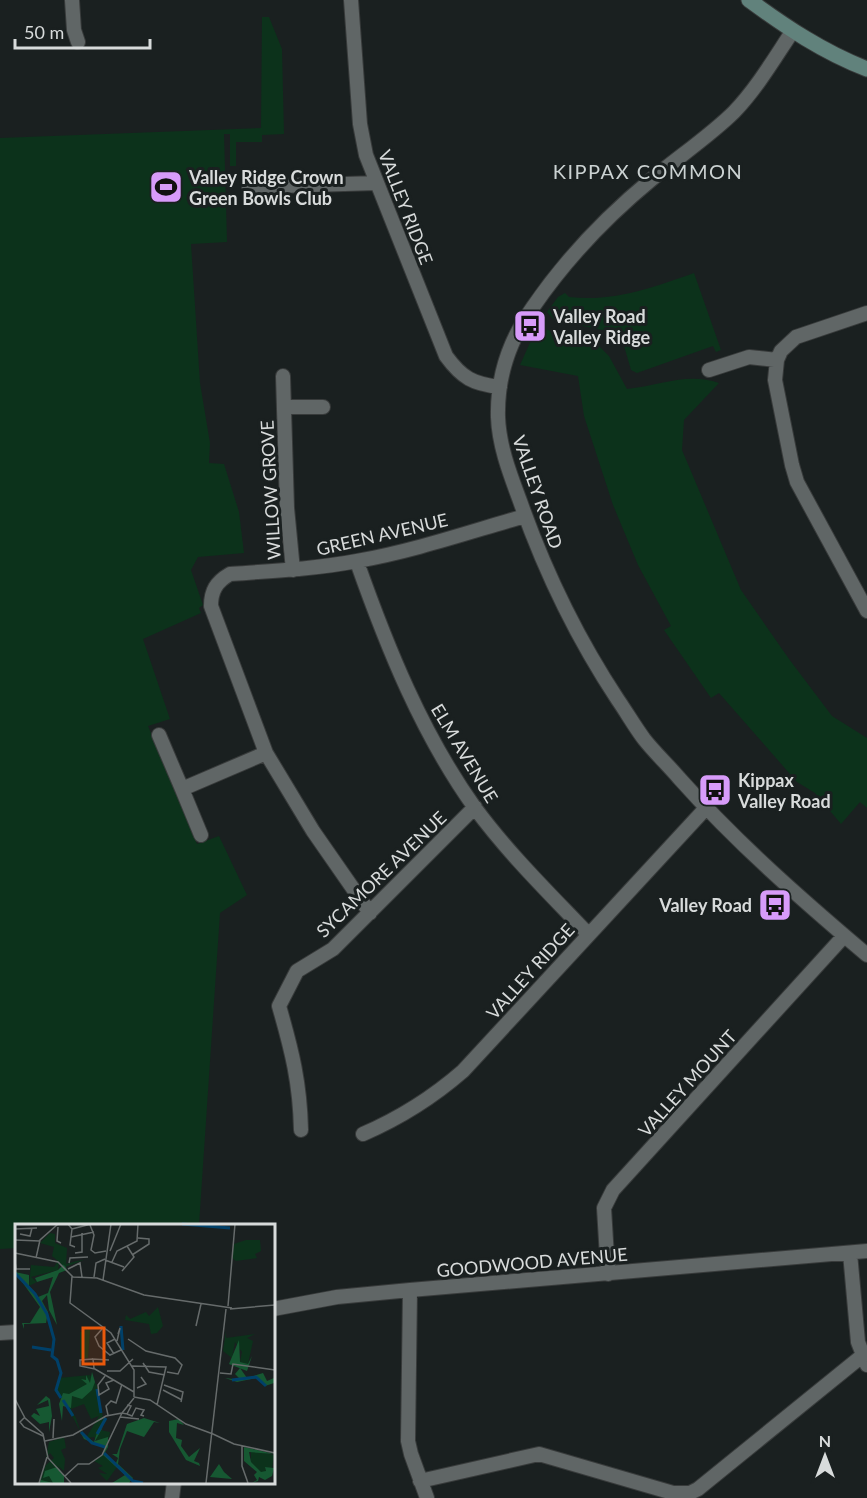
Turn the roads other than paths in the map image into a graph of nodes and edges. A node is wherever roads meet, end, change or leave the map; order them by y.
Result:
1 (72, 0) edge
2 (351, 0) edge
3 (749, 0) edge
4 (792, 32) junction
5 (78, 42) dead end
6 (867, 69) edge
7 (377, 183) junction
8 (249, 187) dead end
9 (867, 314) edge
10 (777, 360) junction
11 (709, 370) dead end
12 (283, 376) dead end
13 (500, 387) junction
14 (284, 407) junction
15 (323, 407) dead end
16 (525, 516) junction
17 (357, 561) junction
18 (293, 570) junction
19 (867, 611) edge
20 (159, 735) dead end
21 (266, 753) junction
22 (182, 789) junction
23 (475, 807) junction
24 (706, 808) junction
25 (201, 835) dead end
26 (370, 912) junction
27 (588, 934) junction
28 (844, 936) junction
29 (867, 955) edge
30 (301, 1130) dead end
31 (363, 1134) dead end
32 (867, 1251) edge
33 (850, 1253) junction
34 (608, 1274) junction
35 (410, 1290) junction
36 (274, 1309) edge
37 (15, 1332) edge
38 (0, 1333) edge
39 (865, 1361) edge
40 (420, 1481) junction
41 (174, 1483) edge
42 (171, 1498) edge
43 (427, 1498) edge

1 - 5 street
2 - 7 street, VALLEY RIDGE
3 - 4 main road
4 - 6 main road
4 - 13 street, VALLEY ROAD
7 - 8 street
7 - 13 street, VALLEY RIDGE
9 - 10 street
10 - 11 street
10 - 19 street
12 - 14 street, WILLOW GROVE
13 - 16 street, VALLEY ROAD
14 - 15 street, WILLOW GROVE
14 - 18 street, WILLOW GROVE
16 - 17 street, GREEN AVENUE
16 - 24 street, VALLEY ROAD
17 - 18 street, GREEN AVENUE
17 - 23 street, ELM AVENUE
18 - 21 street, GREEN AVENUE
20 - 22 street
21 - 22 street
21 - 26 street
22 - 25 street
23 - 26 street, SYCAMORE AVENUE
23 - 27 street, ELM AVENUE
24 - 27 street, VALLEY RIDGE
24 - 28 street, VALLEY ROAD
26 - 30 street, SYCAMORE AVENUE
27 - 31 street, VALLEY RIDGE
28 - 29 street, VALLEY ROAD
28 - 34 street, VALLEY MOUNT
32 - 33 street, GOODWOOD AVENUE
33 - 34 street, GOODWOOD AVENUE
33 - 39 street
34 - 35 street, GOODWOOD AVENUE
35 - 36 street, GOODWOOD AVENUE
35 - 40 street
37 - 38 street
39 - 40 street
40 - 43 street
41 - 42 street

